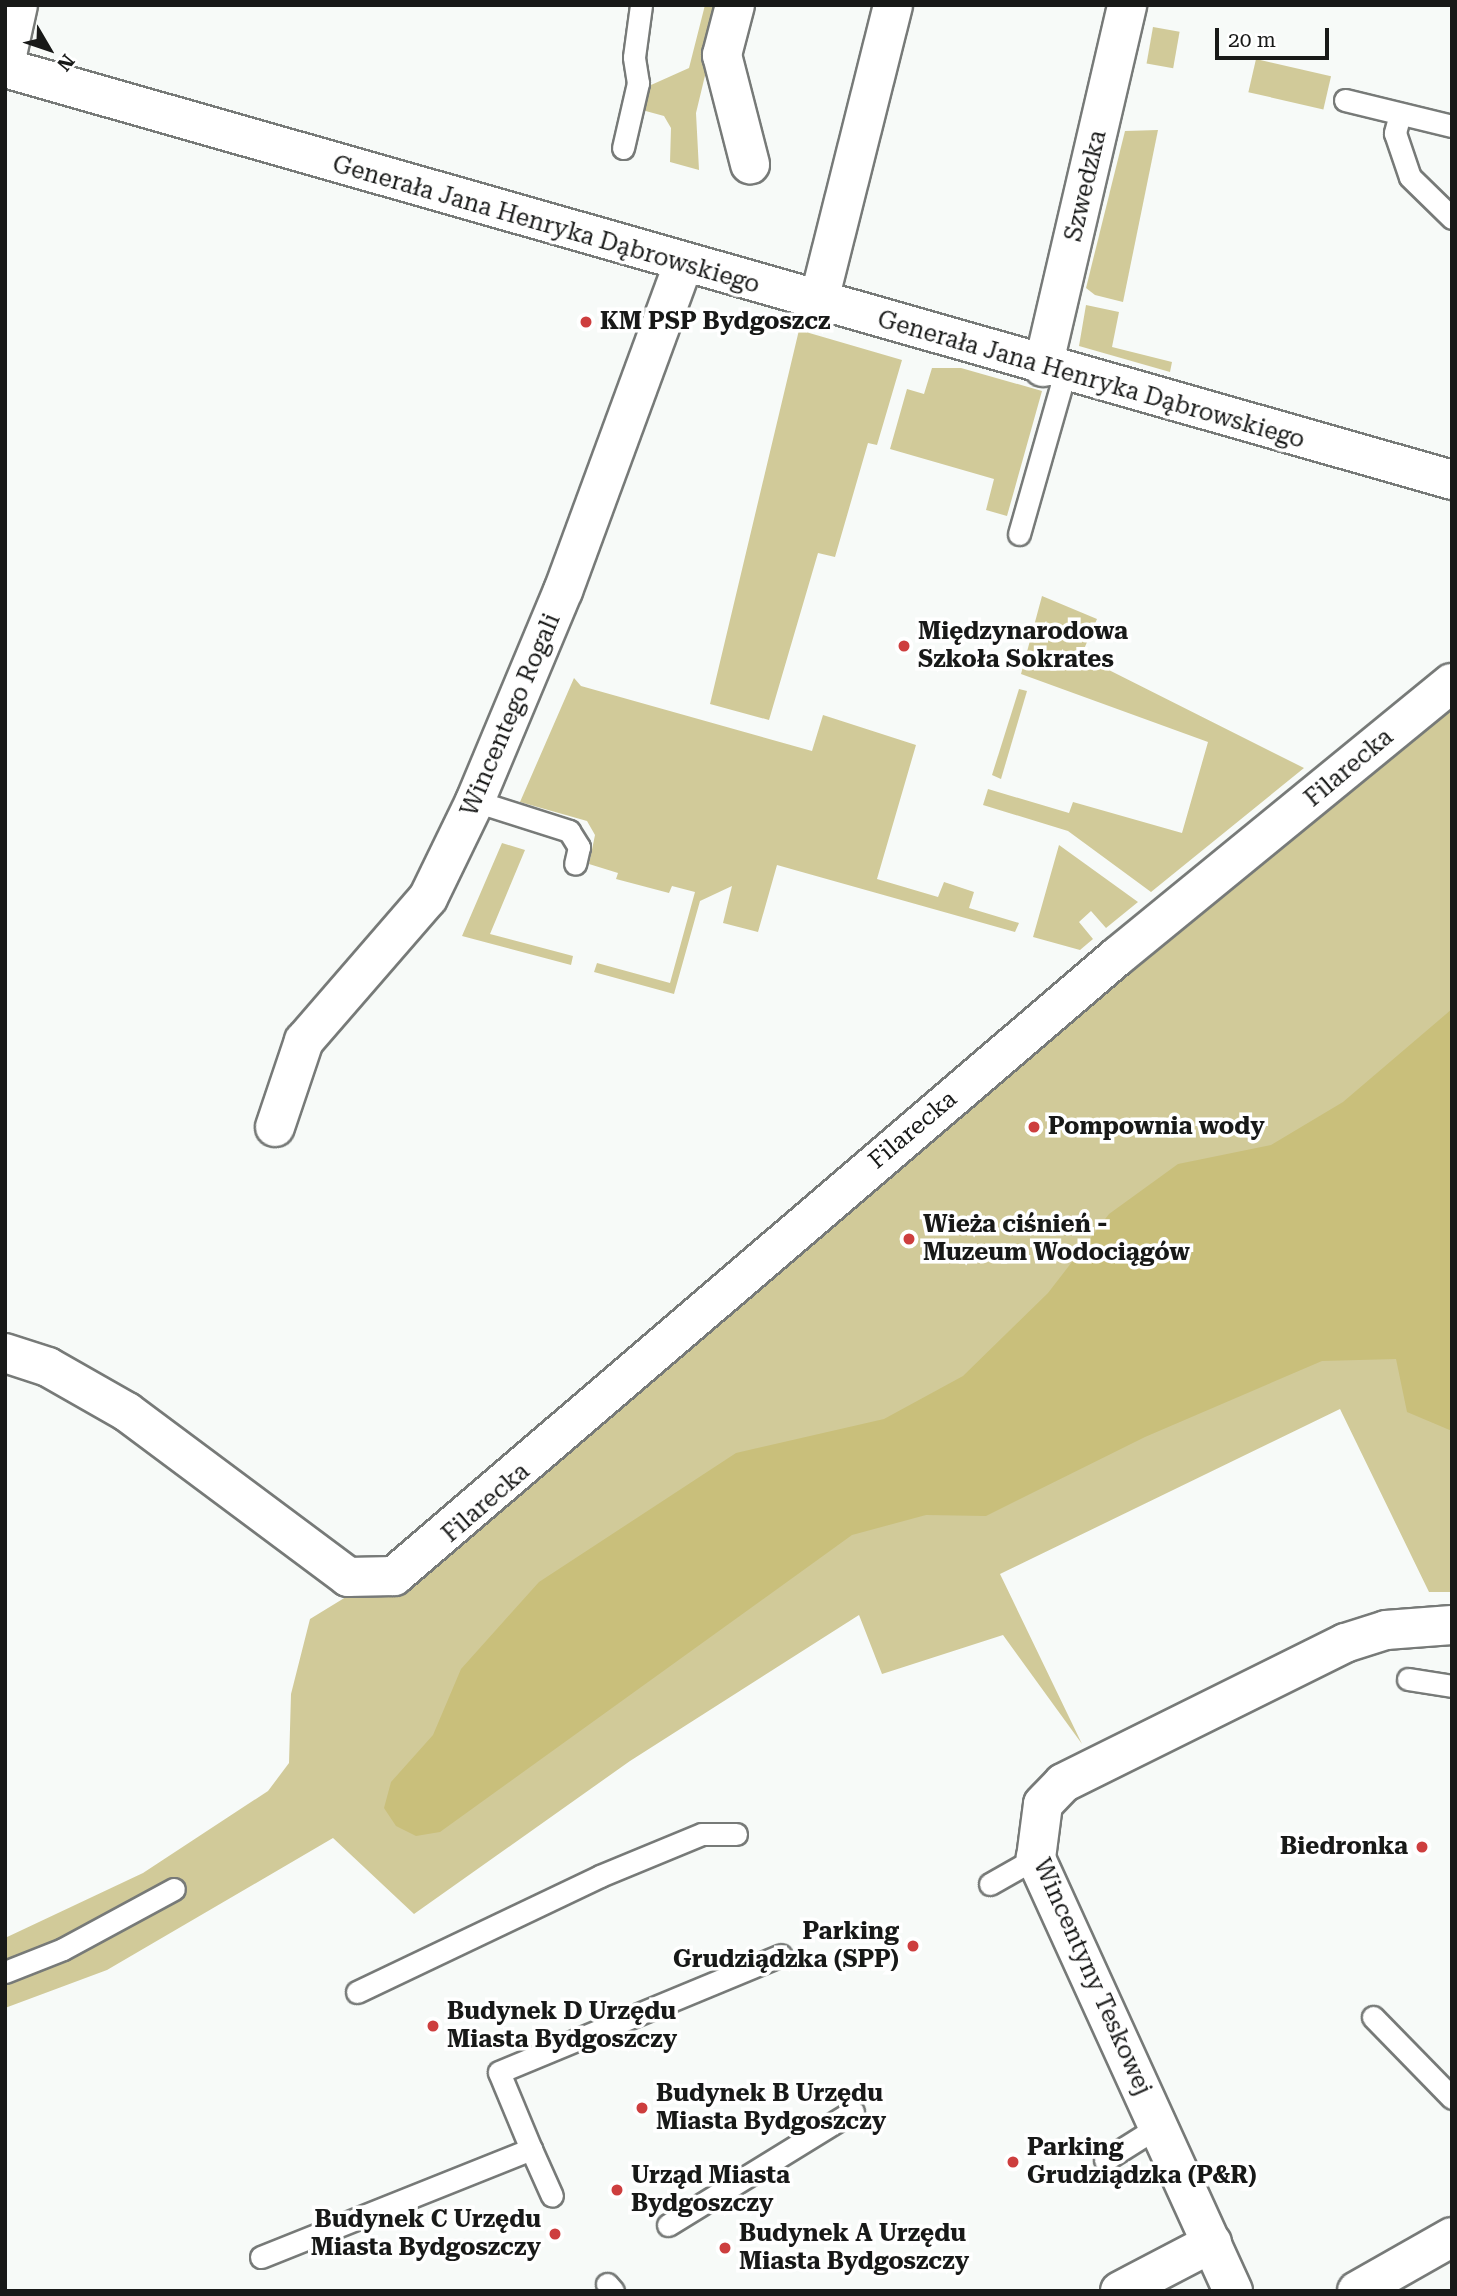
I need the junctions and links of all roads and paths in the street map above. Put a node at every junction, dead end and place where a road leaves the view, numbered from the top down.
1 (18, 5) edge
2 (641, 5) edge
3 (735, 5) edge
4 (893, 5) edge
5 (1127, 5) edge
6 (5, 66) edge
7 (1345, 100) dead end
8 (1400, 114) junction
9 (1452, 126) edge
10 (622, 148) dead end
11 (750, 164) dead end
12 (1452, 218) edge
13 (683, 265) junction
14 (818, 304) junction
15 (1054, 370) junction
16 (1452, 480) edge
17 (1020, 534) dead end
18 (1452, 683) edge
19 (475, 802) junction
20 (575, 864) dead end
21 (275, 1127) dead end
22 (5, 1353) edge
23 (1452, 1625) edge
24 (1408, 1679) dead end
25 (1452, 1686) edge
26 (736, 1834) dead end
27 (1036, 1858) junction
28 (990, 1884) dead end
29 (174, 1889) dead end
30 (781, 1955) dead end
31 (5, 1972) edge
32 (357, 1992) dead end
33 (1373, 2017) dead end
34 (1452, 2098) edge
35 (853, 2111) dead end
36 (1159, 2126) junction
37 (531, 2150) junction
38 (1105, 2160) dead end
39 (552, 2196) dead end
40 (667, 2225) dead end
41 (1452, 2237) edge
42 (1212, 2242) junction
43 (261, 2258) dead end
44 (1120, 2291) edge
45 (1233, 2291) edge
46 (1357, 2291) edge

1 - 6 street
2 - 10 lane
3 - 11 street
4 - 14 street
5 - 15 street, Szwedzka
6 - 13 street, Generała Jana Henryka Dąbrowskiego
7 - 8 lane
8 - 9 lane
8 - 12 lane
13 - 14 street, Generała Jana Henryka Dąbrowskiego
13 - 19 street, Wincentego Rogali
14 - 15 street, Generała Jana Henryka Dąbrowskiego
15 - 16 street, Generała Jana Henryka Dąbrowskiego
15 - 17 lane
18 - 22 street, Filarecka
19 - 20 lane
19 - 21 street, Wincentego Rogali
23 - 27 street, Wincentyny Teskowej
24 - 25 lane
26 - 32 lane
27 - 28 lane
27 - 36 street, Wincentyny Teskowej
29 - 31 lane
30 - 37 lane
33 - 34 lane
35 - 40 lane
36 - 38 lane
36 - 42 street, Wincentyny Teskowej
37 - 39 lane
37 - 43 lane
41 - 46 street
42 - 44 street
42 - 45 street, Wincentyny Teskowej

